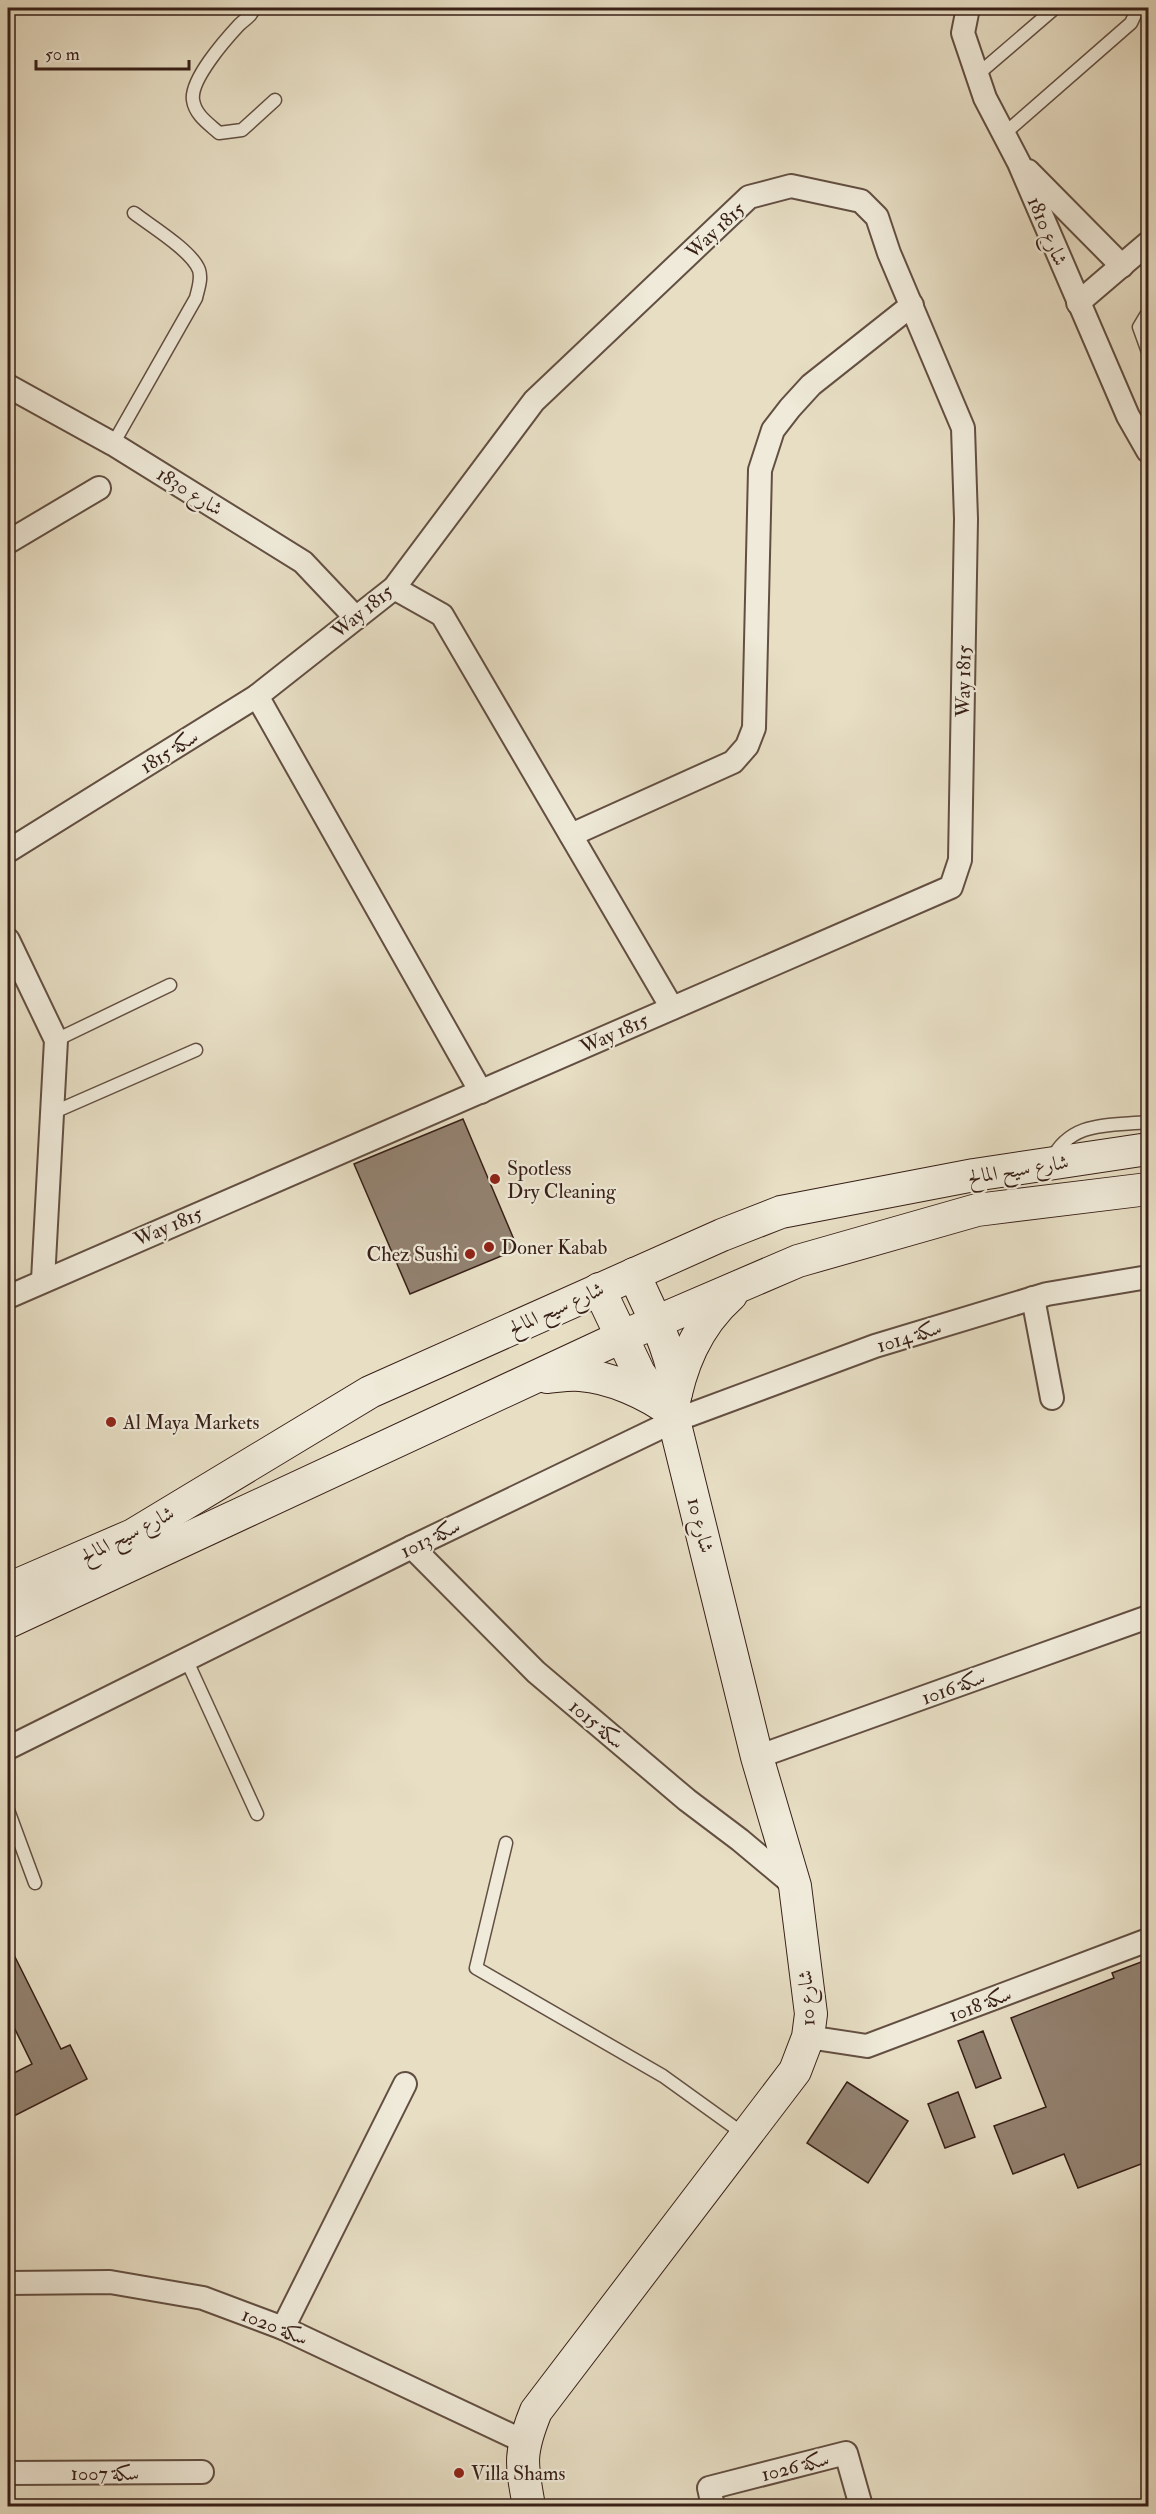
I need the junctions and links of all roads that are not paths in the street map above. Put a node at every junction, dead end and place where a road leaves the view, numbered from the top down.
1 (254, 8) edge
2 (968, 8) edge
3 (1055, 8) edge
4 (1138, 8) edge
5 (977, 75) junction
6 (275, 100) dead end
7 (1004, 134) junction
8 (1019, 163) junction
9 (134, 213) dead end
10 (1149, 243) edge
11 (1122, 266) junction
12 (1077, 303) junction
13 (912, 306) junction
14 (1149, 312) edge
15 (1149, 352) edge
16 (8, 386) edge
17 (113, 444) junction
18 (1149, 451) edge
19 (99, 488) dead end
20 (8, 542) edge
21 (394, 588) junction
22 (356, 618) junction
23 (324, 642) joint
24 (257, 696) junction
25 (571, 835) junction
26 (8, 851) edge
27 (8, 940) edge
28 (170, 985) dead end
29 (672, 1008) junction
30 (56, 1040) junction
31 (196, 1050) dead end
32 (481, 1092) junction
33 (52, 1113) junction
34 (1149, 1122) edge
35 (1149, 1149) edge
36 (1049, 1164) junction
37 (1149, 1189) edge
38 (633, 1274) junction
39 (1149, 1276) edge
40 (43, 1280) junction
41 (739, 1288) junction
42 (599, 1289) junction
43 (8, 1298) edge
44 (1033, 1298) junction
45 (654, 1322) junction
46 (621, 1337) junction
47 (531, 1379) junction
48 (1052, 1398) dead end
49 (671, 1407) junction
50 (412, 1547) junction
51 (13, 1582) edge
52 (1149, 1617) edge
53 (8, 1622) edge
54 (187, 1661) junction
55 (8, 1748) edge
56 (757, 1757) junction
57 (8, 1810) edge
58 (257, 1814) dead end
59 (506, 1843) dead end
60 (35, 1883) dead end
61 (795, 1886) junction
62 (1149, 1940) edge
63 (808, 2037) junction
64 (405, 2084) dead end
65 (746, 2136) junction
66 (8, 2283) edge
67 (283, 2328) junction
68 (524, 2442) junction
69 (202, 2472) dead end
70 (8, 2473) edge
71 (529, 2506) edge
72 (713, 2506) edge
73 (861, 2506) edge

1 - 6 lane
2 - 5 street, شارع 1810
3 - 5 lane
4 - 7 lane
5 - 7 street, شارع 1810
7 - 8 street, شارع 1810
8 - 11 street
8 - 12 street, شارع 1810
9 - 17 lane
10 - 11 street
11 - 12 street
12 - 18 street, شارع 1810
13 - 21 street, Way 1815
13 - 25 street
13 - 29 street, Way 1815
14 - 15 lane
16 - 17 street, 1830 شارع
17 - 22 street, 1830 شارع
19 - 20 street
21 - 22 street, Way 1815
21 - 25 street
22 - 23 street, Way 1815
23 - 24 street, سكة 1815
24 - 26 street, سكة 1815
24 - 32 street
25 - 29 street
27 - 30 street
28 - 30 lane
29 - 32 street, Way 1815
30 - 33 street
31 - 33 lane
32 - 40 street, Way 1815
33 - 40 street
34 - 36 lane
35 - 36 street, شارع سيح المالح
36 - 38 street, شارع سيح المالح
37 - 41 street, شارع سيح المالح
38 - 42 street, شارع سيح المالح
38 - 45 street, شارع 10
39 - 44 street, سكة 1014
40 - 43 street, Way 1815
41 - 45 street, شارع سيح المالح
41 - 49 street
42 - 46 street
42 - 51 street, شارع سيح المالح
44 - 48 street
44 - 49 street, سكة 1014
45 - 46 street, شارع سيح المالح
45 - 49 street, شارع 10
46 - 47 street, شارع سيح المالح
46 - 49 street
47 - 49 street
47 - 53 street, شارع سيح المالح
49 - 50 street, سكة 1013
49 - 56 street, شارع 10
50 - 54 street, سكة 1013
50 - 61 street, سكة 1015
52 - 56 street, سكة 1016
54 - 55 street, سكة 1013
54 - 58 lane
56 - 61 street, شارع 10
57 - 60 lane
59 - 65 lane
61 - 63 street, شارع 10
62 - 63 street, سكة 1018
63 - 65 street, شارع 10
64 - 67 street
65 - 68 street, شارع 10
66 - 67 street, سكة 1020
67 - 68 street, سكة 1020
68 - 71 street, شارع 10
69 - 70 street, سكة 1007
72 - 73 street, سكة 1026

